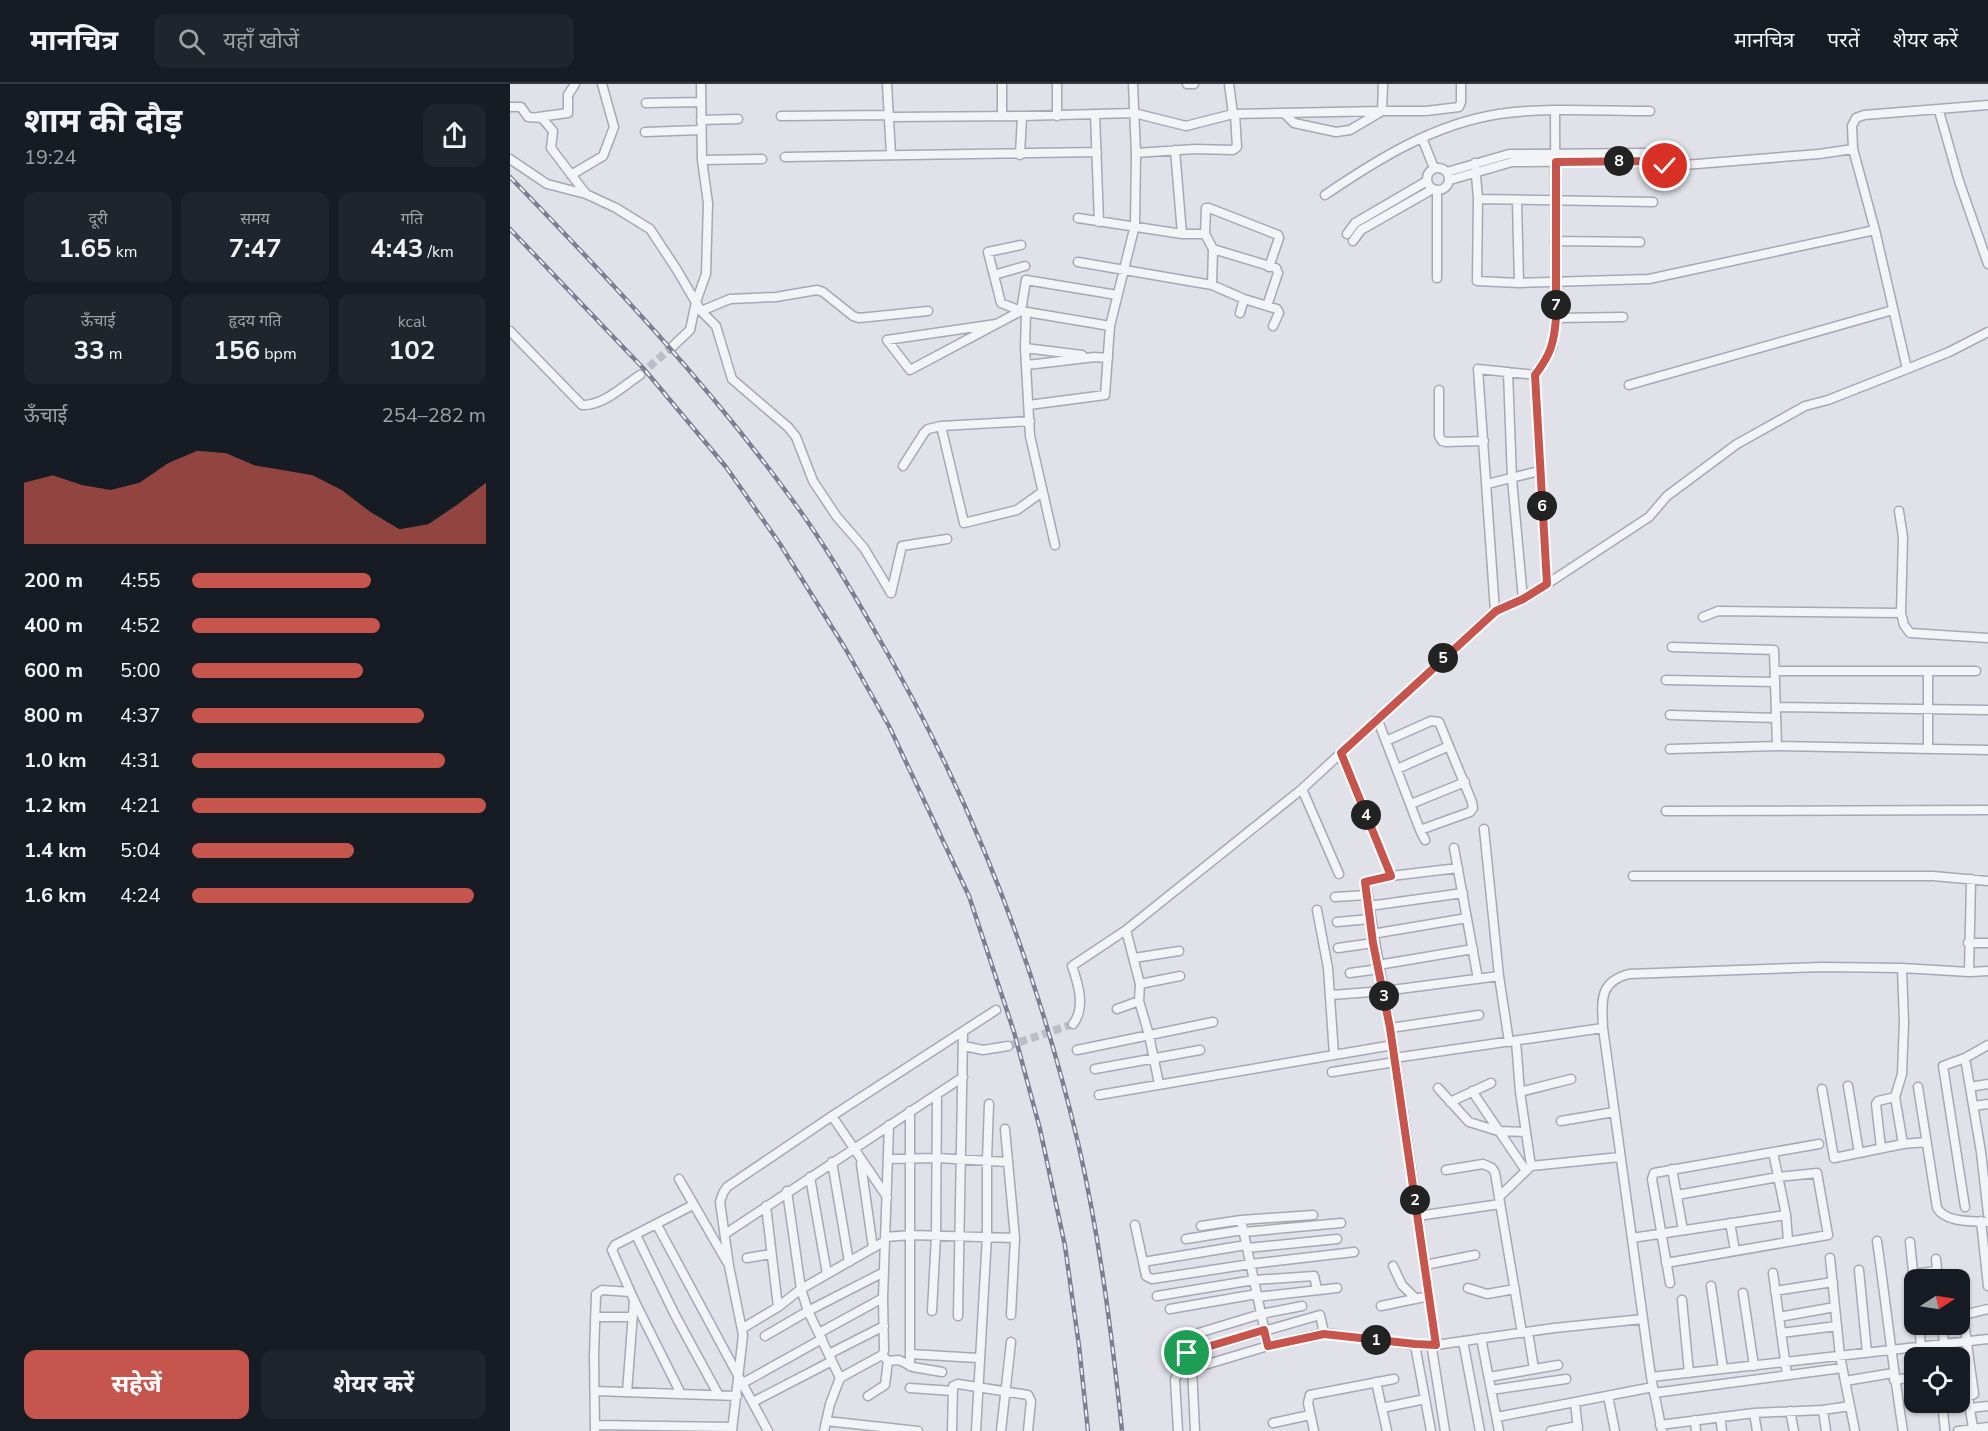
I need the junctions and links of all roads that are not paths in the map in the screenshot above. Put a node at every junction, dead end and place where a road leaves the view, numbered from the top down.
1 (575, 84) edge
2 (602, 84) edge
3 (701, 84) edge
4 (887, 84) edge
5 (1002, 84) edge
6 (1057, 84) edge
7 (1133, 84) edge
8 (1187, 84) edge
9 (1194, 84) edge
10 (1228, 84) edge
11 (1383, 84) edge
12 (1461, 84) edge
13 (700, 102) junction
14 (646, 103) dead end
15 (1988, 105) edge
16 (510, 107) edge
17 (1382, 111) junction
18 (1555, 111) junction
19 (1650, 111) dead end
20 (1939, 111) junction
21 (1134, 112) junction
22 (1284, 113) junction
23 (1095, 114) junction
24 (1234, 114) junction
25 (1002, 115) junction
26 (781, 116) dead end
27 (889, 116) junction
28 (1057, 116) junction
29 (538, 117) junction
30 (1022, 117) junction
31 (738, 119) dead end
32 (701, 120) junction
33 (700, 130) junction
34 (645, 132) dead end
35 (1422, 138) junction
36 (1853, 149) junction
37 (1175, 150) junction
38 (1097, 153) junction
39 (1136, 153) junction
40 (891, 155) junction
41 (1020, 155) junction
42 (785, 157) dead end
43 (1556, 158) junction
44 (510, 159) edge
45 (762, 159) dead end
46 (702, 160) junction
47 (1434, 168) junction
48 (1475, 168) junction
49 (571, 175) junction
50 (1449, 176) junction
51 (1427, 181) junction
52 (1435, 190) junction
53 (586, 194) junction
54 (1325, 195) dead end
55 (1478, 199) junction
56 (1517, 201) junction
57 (1556, 201) junction
58 (1653, 202) dead end
59 (1078, 218) dead end
60 (1099, 222) junction
61 (1135, 225) junction
62 (1875, 230) junction
63 (1182, 234) junction
64 (1205, 234) junction
65 (1555, 241) junction
66 (1640, 242) dead end
67 (1021, 244) dead end
68 (1213, 249) junction
69 (1078, 262) dead end
70 (1988, 264) edge
71 (1025, 266) dead end
72 (1269, 267) junction
73 (1125, 271) junction
74 (994, 274) junction
75 (1437, 278) dead end
76 (1556, 282) junction
77 (1519, 283) junction
78 (1212, 285) junction
79 (1117, 295) junction
80 (1244, 299) junction
81 (696, 302) junction
82 (1267, 306) junction
83 (1893, 310) junction
84 (701, 311) junction
85 (928, 311) dead end
86 (1024, 312) junction
87 (1240, 313) dead end
88 (1623, 317) dead end
89 (1556, 318) junction
90 (996, 324) junction
91 (1110, 326) junction
92 (1274, 326) dead end
93 (510, 331) edge
94 (1988, 332) edge
95 (673, 345) tunnel mouth
96 (1025, 348) junction
97 (1095, 357) junction
98 (1108, 358) junction
99 (1027, 365) junction
100 (1907, 369) junction
101 (1508, 372) junction
102 (640, 375) tunnel mouth
103 (1535, 375) junction
104 (1629, 385) dead end
105 (1439, 390) dead end
106 (1029, 405) junction
107 (1030, 420) junction
108 (941, 426) junction
109 (1484, 441) junction
110 (903, 466) dead end
111 (1539, 471) junction
112 (1512, 479) junction
113 (1487, 484) junction
114 (1042, 492) junction
115 (1899, 511) dead end
116 (947, 540) dead end
117 (1055, 545) dead end
118 (1547, 584) junction
119 (1523, 599) junction
120 (1496, 611) junction
121 (1901, 613) junction
122 (1703, 617) dead end
123 (1988, 638) edge
124 (1672, 646) dead end
125 (1775, 670) junction
126 (1928, 671) junction
127 (1976, 671) dead end
128 (1666, 680) dead end
129 (1775, 682) junction
130 (1776, 707) junction
131 (1927, 709) junction
132 (1988, 710) edge
133 (1670, 715) dead end
134 (1377, 718) junction
135 (1776, 718) junction
136 (1386, 741) junction
137 (1449, 746) junction
138 (1777, 746) junction
139 (1670, 749) dead end
140 (1928, 749) junction
141 (1988, 750) edge
142 (1341, 753) junction
143 (1397, 769) junction
144 (1464, 782) junction
145 (1302, 789) junction
146 (1411, 804) junction
147 (1988, 810) edge
148 (1666, 811) dead end
149 (1484, 829) dead end
150 (1420, 830) junction
151 (1425, 840) dead end
152 (1454, 848) dead end
153 (1458, 868) junction
154 (1339, 874) dead end
155 (1391, 876) junction
156 (1633, 876) dead end
157 (1971, 879) junction
158 (1988, 881) edge
159 (1463, 893) junction
160 (1367, 895) junction
161 (1335, 897) dead end
162 (1369, 906) junction
163 (1317, 910) dead end
164 (1467, 918) junction
165 (1370, 919) junction
166 (1337, 922) dead end
167 (1126, 930) junction
168 (1373, 939) junction
169 (1968, 943) junction
170 (1988, 943) edge
171 (1338, 948) dead end
172 (1473, 949) junction
173 (1179, 951) dead end
174 (1134, 958) junction
175 (1379, 967) junction
176 (1902, 968) junction
177 (1988, 971) edge
178 (1969, 972) junction
179 (1350, 973) dead end
180 (1180, 976) dead end
181 (1499, 976) junction
182 (1478, 979) junction
183 (1140, 984) junction
184 (1384, 991) junction
185 (1331, 995) junction
186 (1139, 1001) junction
187 (1118, 1009) dead end
188 (996, 1010) dead end
189 (1479, 1015) dead end
190 (1213, 1022) dead end
191 (1073, 1024) dead end
192 (1390, 1028) junction
193 (1604, 1028) junction
194 (963, 1034) junction
195 (1149, 1035) junction
196 (1512, 1041) junction
197 (1393, 1045) junction
198 (1988, 1045) edge
199 (964, 1046) junction
200 (1008, 1046) tunnel mouth
201 (1077, 1050) dead end
202 (1200, 1050) dead end
203 (1334, 1055) junction
204 (1965, 1058) junction
205 (1154, 1059) junction
206 (1395, 1060) junction
207 (1095, 1069) dead end
208 (1332, 1072) dead end
209 (963, 1077) junction
210 (1571, 1079) dead end
211 (1491, 1083) dead end
212 (1159, 1084) junction
213 (1988, 1084) edge
214 (1848, 1086) dead end
215 (1918, 1087) dead end
216 (1970, 1087) junction
217 (1438, 1088) dead end
218 (1822, 1089) dead end
219 (1472, 1091) junction
220 (1520, 1092) junction
221 (937, 1094) junction
222 (1099, 1095) dead end
223 (1895, 1097) junction
224 (1450, 1102) junction
225 (989, 1104) dead end
226 (1988, 1104) edge
227 (1974, 1106) junction
228 (910, 1111) junction
229 (1614, 1112) junction
230 (832, 1116) junction
231 (1562, 1121) dead end
232 (889, 1125) junction
233 (1005, 1129) dead end
234 (1498, 1131) junction
235 (1526, 1132) junction
236 (1926, 1142) junction
237 (1819, 1144) dead end
238 (1903, 1144) junction
239 (1881, 1148) junction
240 (853, 1149) junction
241 (1773, 1152) junction
242 (1985, 1152) edge
243 (1859, 1153) junction
244 (1620, 1157) junction
245 (937, 1158) junction
246 (888, 1159) junction
247 (910, 1159) junction
248 (960, 1159) junction
249 (860, 1160) junction
250 (987, 1160) junction
251 (832, 1162) junction
252 (1008, 1162) junction
253 (1529, 1168) junction
254 (1672, 1169) junction
255 (1446, 1170) dead end
256 (810, 1177) junction
257 (1778, 1177) junction
258 (679, 1179) dead end
259 (787, 1191) junction
260 (1677, 1195) junction
261 (887, 1197) junction
262 (1500, 1201) junction
263 (693, 1205) junction
264 (766, 1206) junction
265 (1965, 1207) dead end
266 (1988, 1214) edge
267 (1313, 1215) dead end
268 (1786, 1215) junction
269 (1418, 1216) junction
270 (1984, 1221) edge
271 (1341, 1223) dead end
272 (1730, 1223) junction
273 (657, 1225) junction
274 (1136, 1225) dead end
275 (1201, 1226) dead end
276 (1243, 1227) junction
277 (1683, 1230) junction
278 (1661, 1233) junction
279 (725, 1234) junction
280 (636, 1235) junction
281 (911, 1235) junction
282 (936, 1236) junction
283 (959, 1236) junction
284 (987, 1236) junction
285 (1015, 1238) junction
286 (1632, 1238) junction
287 (885, 1239) junction
288 (1186, 1239) dead end
289 (1337, 1239) dead end
290 (1788, 1240) junction
291 (1877, 1241) dead end
292 (1910, 1242) dead end
293 (1247, 1246) junction
294 (873, 1248) junction
295 (1735, 1250) junction
296 (1354, 1252) dead end
297 (771, 1254) junction
298 (1475, 1255) dead end
299 (747, 1258) dead end
300 (1830, 1258) dead end
301 (1936, 1259) dead end
302 (849, 1262) junction
303 (1143, 1262) junction
304 (1666, 1263) junction
305 (1251, 1264) junction
306 (1425, 1264) junction
307 (729, 1266) junction
308 (1393, 1266) dead end
309 (1913, 1269) edge
310 (1937, 1269) edge
311 (1859, 1270) dead end
312 (884, 1272) junction
313 (1773, 1273) dead end
314 (827, 1274) junction
315 (1254, 1281) junction
316 (1833, 1282) junction
317 (1670, 1283) dead end
318 (1711, 1286) dead end
319 (1988, 1286) edge
320 (1337, 1288) dead end
321 (1468, 1288) dead end
322 (801, 1289) junction
323 (1317, 1289) junction
324 (1515, 1289) junction
325 (1775, 1291) junction
326 (1743, 1293) dead end
327 (1257, 1295) junction
328 (632, 1296) junction
329 (1157, 1296) dead end
330 (1429, 1296) junction
331 (884, 1298) junction
332 (1416, 1299) junction
333 (1682, 1300) dead end
334 (1302, 1306) dead end
335 (1381, 1306) dead end
336 (778, 1307) junction
337 (1835, 1307) junction
338 (1170, 1309) dead end
339 (1988, 1309) edge
340 (808, 1311) junction
341 (932, 1311) dead end
342 (1261, 1314) junction
343 (1011, 1315) dead end
344 (958, 1316) dead end
345 (596, 1317) junction
346 (632, 1317) junction
347 (1779, 1317) junction
348 (1643, 1318) junction
349 (884, 1326) junction
350 (1837, 1326) junction
351 (743, 1328) junction
352 (1264, 1330) junction
353 (1525, 1332) junction
354 (1781, 1333) junction
355 (1324, 1334) junction
356 (1919, 1335) edge
357 (1943, 1335) edge
358 (765, 1336) dead end
359 (820, 1336) junction
360 (1481, 1338) junction
361 (1988, 1339) edge
362 (1172, 1341) dead end
363 (1463, 1341) junction
364 (1967, 1341) junction
365 (1011, 1342) dead end
366 (1415, 1344) junction
367 (1944, 1344) junction
368 (1436, 1345) junction
369 (1268, 1346) junction
370 (1921, 1347) joint
371 (1968, 1347) edge
372 (1904, 1349) edge
373 (1892, 1350) junction
374 (910, 1353) junction
375 (1187, 1353) dead end
376 (1868, 1353) junction
377 (1840, 1356) junction
378 (831, 1357) junction
379 (885, 1358) junction
380 (978, 1358) junction
381 (1785, 1363) junction
382 (1970, 1364) edge
383 (1558, 1365) dead end
384 (910, 1366) junction
385 (1754, 1366) junction
386 (1192, 1367) junction
387 (1842, 1368) junction
388 (1534, 1369) junction
389 (1723, 1370) junction
390 (942, 1372) dead end
391 (1689, 1373) junction
392 (1787, 1375) junction
393 (1894, 1376) junction
394 (1904, 1376) edge
395 (1489, 1377) junction
396 (1651, 1377) junction
397 (840, 1378) junction
398 (1394, 1379) dead end
399 (1566, 1379) dead end
400 (741, 1380) junction
401 (1845, 1381) junction
402 (1376, 1382) junction
403 (910, 1388) dead end
404 (979, 1388) junction
405 (1491, 1390) junction
406 (1653, 1390) junction
407 (595, 1391) junction
408 (953, 1391) junction
409 (627, 1392) junction
410 (1006, 1392) junction
411 (681, 1394) junction
412 (718, 1394) junction
413 (737, 1396) junction
414 (868, 1396) dead end
415 (1608, 1396) junction
416 (1970, 1396) edge
417 (1425, 1399) junction
418 (753, 1402) junction
419 (1575, 1402) junction
420 (1850, 1406) junction
421 (1988, 1406) edge
422 (1382, 1408) junction
423 (1970, 1408) joint
424 (1823, 1410) junction
425 (1790, 1411) junction
426 (1754, 1413) junction
427 (1943, 1413) edge
428 (1310, 1415) junction
429 (1720, 1416) junction
430 (1497, 1417) junction
431 (1695, 1420) junction
432 (826, 1421) junction
433 (1274, 1423) dead end
434 (1988, 1427) edge
435 (595, 1428) edge
436 (1578, 1428) edge
437 (1661, 1428) edge
438 (1972, 1428) junction
439 (732, 1429) edge
440 (768, 1431) edge
441 (824, 1431) edge
442 (918, 1431) edge
443 (952, 1431) edge
444 (976, 1431) edge
445 (1001, 1431) edge
446 (1028, 1431) edge
447 (1179, 1431) edge
448 (1195, 1431) edge
449 (1314, 1431) edge
450 (1387, 1431) edge
451 (1431, 1431) edge
452 (1445, 1431) edge
453 (1480, 1431) edge
454 (1499, 1431) edge
455 (1551, 1431) edge
456 (1615, 1431) edge
457 (1696, 1431) edge
458 (1722, 1431) edge
459 (1757, 1431) edge
460 (1794, 1431) edge
461 (1826, 1431) edge
462 (1855, 1431) edge
463 (1903, 1431) edge
464 (1945, 1431) edge
465 (1958, 1431) edge

1 - 29 street
2 - 49 street
3 - 13 street
4 - 27 street
5 - 25 street
6 - 28 street
7 - 21 street
8 - 9 street
10 - 24 street
11 - 17 street
12 - 17 street
13 - 14 street
13 - 32 street
15 - 20 street
16 - 29 street
17 - 22 street
17 - 22 street
18 - 19 street
18 - 35 street
18 - 43 street
20 - 36 street
20 - 70 street
21 - 23 street
21 - 24 street
21 - 39 street
22 - 24 street
23 - 28 street
23 - 38 street
24 - 37 street
25 - 27 street
25 - 30 street
26 - 27 street
27 - 40 street
28 - 30 street
29 - 49 street
30 - 41 street
31 - 32 street
32 - 33 street
33 - 34 street
33 - 46 street
35 - 47 street
35 - 54 street
36 - 43 street
36 - 62 street
37 - 39 street
37 - 63 street
38 - 41 street
38 - 60 street
39 - 61 street
40 - 41 street
40 - 42 street
43 - 48 street
43 - 57 street
44 - 53 street
45 - 46 street
46 - 81 street
47 - 50 street
47 - 51 street
48 - 50 street
48 - 55 street
49 - 53 street
50 - 52 street
51 - 52 street
51 - 52 street
52 - 75 street
53 - 81 street
55 - 56 street
55 - 77 street
56 - 57 street
56 - 77 street
57 - 58 street
57 - 65 street
59 - 60 street
60 - 61 street
61 - 63 street
61 - 73 street
62 - 76 street
62 - 83 street
63 - 64 street
64 - 68 street
64 - 72 street
65 - 66 street
65 - 76 street
67 - 74 street
68 - 72 street
68 - 78 street
69 - 73 street
71 - 74 street
72 - 82 street
73 - 78 street
73 - 79 street
74 - 86 street
76 - 77 street
76 - 89 street
78 - 80 street
79 - 86 street
79 - 91 street
80 - 82 street
80 - 87 street
81 - 84 street
81 - 95 street
82 - 92 street
83 - 100 street
83 - 104 street
84 - 85 street
84 - 116 street
86 - 90 street
86 - 91 street
86 - 96 street
88 - 89 street
89 - 103 street
90 - 90 street
91 - 98 street
93 - 102 street
94 - 100 street
96 - 97 street
96 - 99 street
97 - 98 street
97 - 99 street
98 - 106 street
99 - 106 street
100 - 118 street
101 - 103 street
101 - 109 street
101 - 112 street
103 - 111 street
105 - 109 street
106 - 107 street
107 - 108 street
107 - 114 street
108 - 110 street
108 - 114 street
109 - 113 street
111 - 112 street
111 - 118 street
112 - 113 street
112 - 119 street
113 - 120 street
114 - 117 street
115 - 121 street
118 - 119 street
119 - 120 street
120 - 134 street
121 - 122 street
121 - 123 street
124 - 125 street
125 - 126 street
125 - 129 street
126 - 127 street
126 - 131 street
128 - 129 street
129 - 130 street
130 - 131 street
130 - 135 street
131 - 132 street
131 - 140 street
133 - 135 street
134 - 136 street
134 - 142 street
135 - 138 street
136 - 137 street
136 - 143 street
137 - 143 street
137 - 144 street
138 - 139 street
138 - 140 street
140 - 141 street
142 - 145 street
142 - 155 street
143 - 146 street
144 - 146 street
144 - 150 street
145 - 154 street
145 - 167 street
146 - 150 street
147 - 148 street
149 - 181 street
150 - 151 street
152 - 153 street
153 - 155 street
153 - 159 street
155 - 160 street
156 - 157 street
157 - 158 street
157 - 169 street
159 - 162 street
159 - 164 street
160 - 161 street
160 - 162 street
162 - 165 street
163 - 185 street
164 - 168 street
164 - 172 street
165 - 166 street
165 - 168 street
167 - 174 street
167 - 191 street
168 - 171 street
168 - 175 street
169 - 170 street
169 - 178 street
172 - 175 street
172 - 182 street
173 - 174 street
174 - 183 street
175 - 179 street
175 - 184 street
176 - 178 street
176 - 193 street
176 - 223 street
177 - 178 street
180 - 183 street
181 - 182 street
181 - 196 street
182 - 184 street
183 - 186 street
184 - 185 street
184 - 192 street
185 - 203 street
186 - 187 street
186 - 195 street
188 - 194 street
189 - 192 street
190 - 195 street
192 - 197 street
193 - 196 street
193 - 229 street
194 - 199 street
194 - 230 street
195 - 201 street
195 - 205 street
196 - 206 street
196 - 220 street
197 - 203 street
197 - 206 street
198 - 204 street
199 - 200 street
199 - 209 street
202 - 205 street
203 - 212 street
204 - 216 street
204 - 265 street
205 - 207 street
205 - 212 street
206 - 208 street
206 - 269 street
209 - 221 street
209 - 248 street
210 - 220 street
211 - 219 street
212 - 222 street
213 - 216 street
214 - 243 street
215 - 236 street
216 - 227 street
217 - 224 street
218 - 243 street
219 - 224 street
219 - 234 street
220 - 235 street
221 - 228 street
221 - 245 street
223 - 238 street
223 - 239 street
224 - 234 street
225 - 250 street
226 - 227 street
227 - 242 street
228 - 232 street
228 - 247 street
229 - 231 street
229 - 244 street
230 - 240 street
230 - 279 street
232 - 240 street
232 - 246 street
233 - 252 street
234 - 235 street
234 - 253 street
235 - 253 street
236 - 238 street
236 - 270 street
237 - 241 street
238 - 239 street
239 - 243 street
240 - 249 street
240 - 251 street
241 - 254 street
241 - 257 street
242 - 266 street
244 - 253 street
244 - 286 street
245 - 247 street
245 - 248 street
245 - 282 street
246 - 247 street
246 - 261 street
247 - 281 street
248 - 250 street
248 - 283 street
249 - 261 street
249 - 294 street
250 - 252 street
250 - 284 street
251 - 256 street
251 - 302 street
252 - 285 street
253 - 262 street
254 - 260 street
254 - 278 street
255 - 262 street
256 - 259 street
256 - 314 street
257 - 260 street
257 - 268 street
257 - 290 street
258 - 263 street
259 - 264 street
259 - 322 street
260 - 277 street
261 - 287 street
262 - 269 street
262 - 324 street
263 - 273 street
263 - 307 street
264 - 279 street
264 - 297 street
267 - 276 street
268 - 272 street
268 - 290 street
269 - 306 street
270 - 319 street
271 - 276 street
272 - 277 street
272 - 295 street
273 - 280 street
273 - 400 street
274 - 303 street
275 - 276 street
276 - 288 street
276 - 293 street
277 - 278 street
278 - 286 street
278 - 304 street
279 - 307 street
280 - 328 street
280 - 412 street
281 - 282 street
281 - 287 street
281 - 374 street
282 - 283 street
282 - 341 street
283 - 284 street
283 - 344 street
284 - 285 street
284 - 380 street
285 - 343 street
286 - 348 street
287 - 294 street
287 - 312 street
289 - 293 street
290 - 295 street
291 - 373 street
292 - 309 street
293 - 303 street
293 - 305 street
294 - 302 street
295 - 304 street
296 - 305 street
297 - 299 street
297 - 336 street
298 - 306 street
300 - 316 street
301 - 310 street
302 - 314 street
303 - 305 street
304 - 317 street
305 - 315 street
306 - 330 street
307 - 351 street
308 - 332 street
311 - 376 street
312 - 331 street
312 - 340 street
313 - 325 street
314 - 322 street
315 - 323 street
315 - 327 street
315 - 329 street
316 - 325 street
316 - 337 street
318 - 389 street
320 - 323 street
321 - 324 street
322 - 336 street
322 - 340 street
323 - 327 street
324 - 353 street
325 - 347 street
326 - 385 street
327 - 338 street
327 - 342 street
328 - 345 street
328 - 346 street
328 - 411 street
330 - 332 street
330 - 368 street
331 - 349 street
331 - 359 street
332 - 335 street
333 - 391 street
334 - 342 street
336 - 351 street
337 - 347 street
337 - 350 street
339 - 364 street
340 - 358 street
340 - 359 street
342 - 352 street
342 - 362 street
345 - 346 street
345 - 407 street
346 - 409 street
347 - 354 street
348 - 353 street
348 - 396 street
349 - 378 street
349 - 379 street
350 - 354 street
350 - 377 street
351 - 400 street
352 - 355 street
352 - 369 street
352 - 375 street
353 - 360 street
353 - 388 street
354 - 381 street
355 - 366 street
355 - 369 street
356 - 370 street
357 - 367 street
359 - 378 street
359 - 400 street
360 - 363 street
360 - 395 street
361 - 364 street
363 - 368 street
363 - 453 street
364 - 367 street
364 - 371 street
365 - 410 street
366 - 368 street
366 - 417 street
367 - 370 street
368 - 452 street
369 - 386 street
372 - 373 street
373 - 376 street
373 - 393 street
374 - 380 street
374 - 384 street
376 - 377 street
377 - 381 street
377 - 387 street
378 - 397 street
378 - 418 street
379 - 384 street
379 - 397 street
379 - 414 street
380 - 404 street
381 - 385 street
381 - 392 street
382 - 416 street
383 - 388 street
384 - 390 street
385 - 389 street
386 - 447 street
386 - 448 street
387 - 392 street
387 - 401 street
388 - 395 street
389 - 391 street
391 - 396 street
392 - 406 street
393 - 394 street
393 - 401 street
393 - 463 street
395 - 405 street
396 - 406 street
397 - 432 street
398 - 402 street
399 - 405 street
400 - 413 street
400 - 418 street
401 - 420 street
402 - 422 street
402 - 428 street
403 - 408 street
404 - 408 street
404 - 410 street
404 - 444 street
405 - 430 street
406 - 415 street
406 - 437 street
407 - 409 street
407 - 435 street
408 - 443 street
409 - 411 street
410 - 445 street
410 - 446 street
411 - 412 street
412 - 413 street
413 - 439 street
415 - 419 street
415 - 456 street
417 - 422 street
417 - 451 street
418 - 440 street
419 - 430 street
419 - 436 street
420 - 424 street
420 - 462 street
421 - 423 street
422 - 450 street
423 - 438 street
424 - 425 street
424 - 461 street
425 - 426 street
425 - 460 street
426 - 429 street
426 - 459 street
427 - 464 street
428 - 433 street
428 - 449 street
429 - 431 street
429 - 458 street
430 - 454 street
431 - 437 street
431 - 457 street
432 - 441 street
432 - 442 street
434 - 438 street
435 - 439 street
436 - 455 street
438 - 465 street

